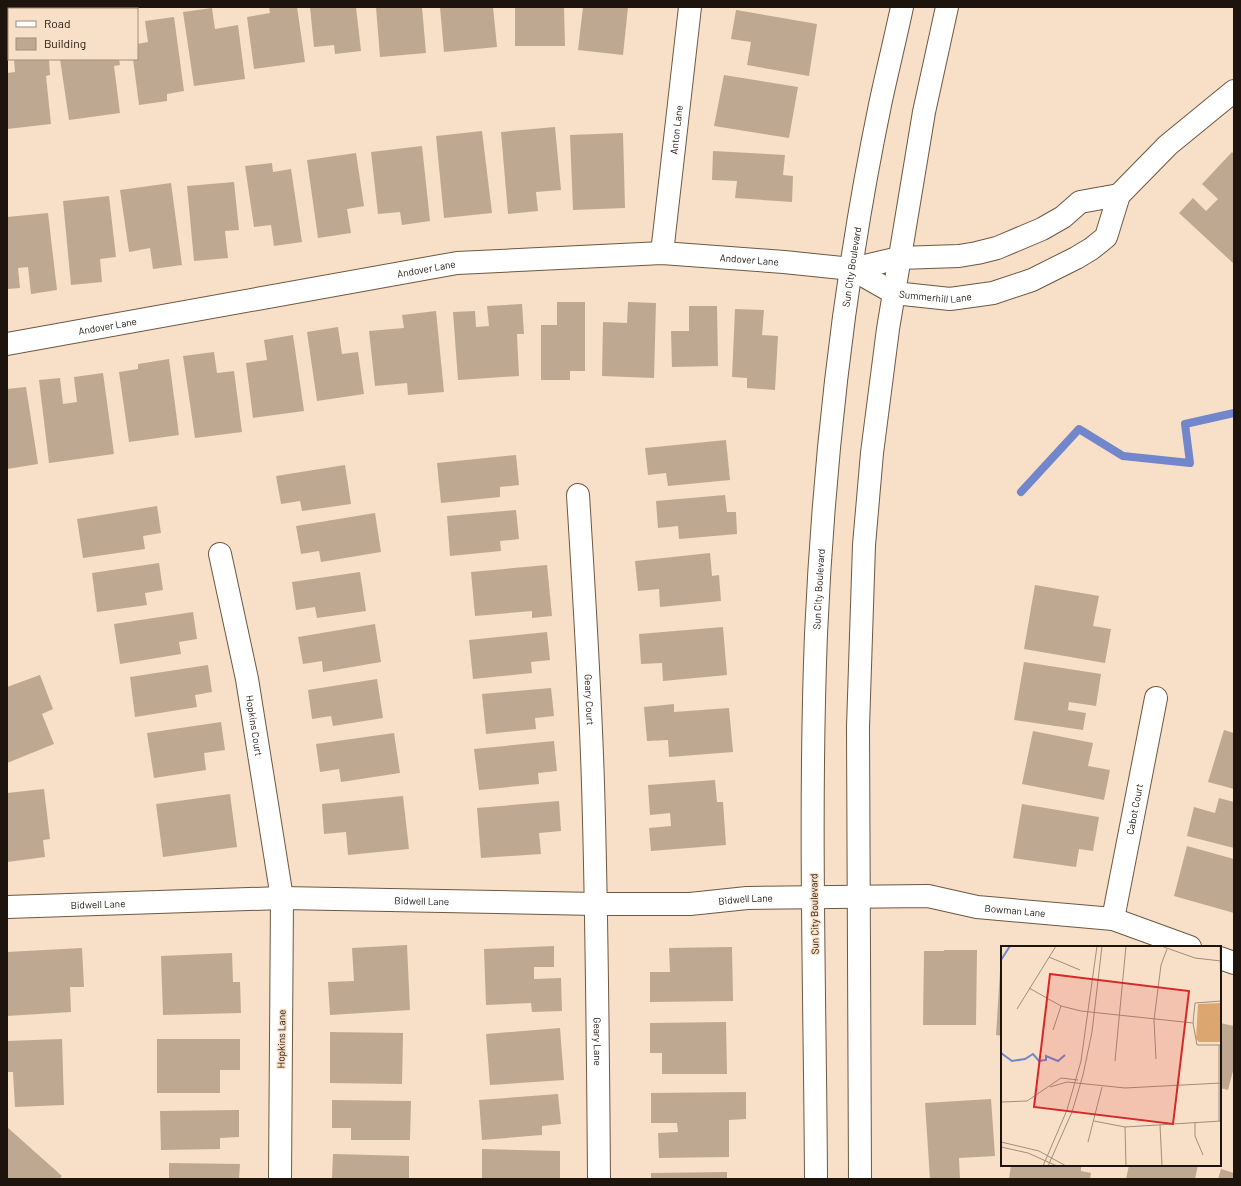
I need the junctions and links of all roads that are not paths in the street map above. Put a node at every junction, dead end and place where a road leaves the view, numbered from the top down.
1 (690, 7) edge
2 (902, 7) edge
3 (947, 7) edge
4 (1234, 91) edge
5 (1120, 195) junction
6 (662, 253) junction
7 (899, 258) junction
8 (852, 269) junction
9 (894, 293) junction
10 (7, 344) edge
11 (578, 495) dead end
12 (220, 554) dead end
13 (1156, 698) dead end
14 (814, 897) junction
15 (836, 897) joint
16 (858, 897) junction
17 (282, 898) junction
18 (596, 904) junction
19 (7, 907) edge
20 (1113, 919) junction
21 (1187, 946) edge
22 (1221, 958) edge
23 (1234, 963) edge
24 (280, 1179) edge
25 (599, 1179) edge
26 (816, 1179) edge
27 (860, 1179) edge

1 - 6 street, Anton Lane
2 - 8 street, Sun City Boulevard
3 - 7 street
4 - 5 street, Summerhill Lane
5 - 7 street
5 - 9 street, Summerhill Lane
6 - 8 street, Andover Lane
6 - 10 street, Andover Lane
7 - 8 street
7 - 9 street
8 - 9 street, Summerhill Lane
8 - 14 street, Sun City Boulevard
9 - 16 street
11 - 18 street, Geary Court
12 - 17 street, Hopkins Court
13 - 20 street, Cabot Court
14 - 15 street, Bidwell Lane
14 - 18 street, Bidwell Lane
14 - 26 street, Sun City Boulevard
15 - 16 street, Bowman Lane
16 - 20 street, Bowman Lane
16 - 27 street
17 - 18 street, Bidwell Lane
17 - 19 street, Bidwell Lane
17 - 24 street, Hopkins Lane
18 - 25 street, Geary Lane
20 - 21 street, Bowman Lane
22 - 23 street

